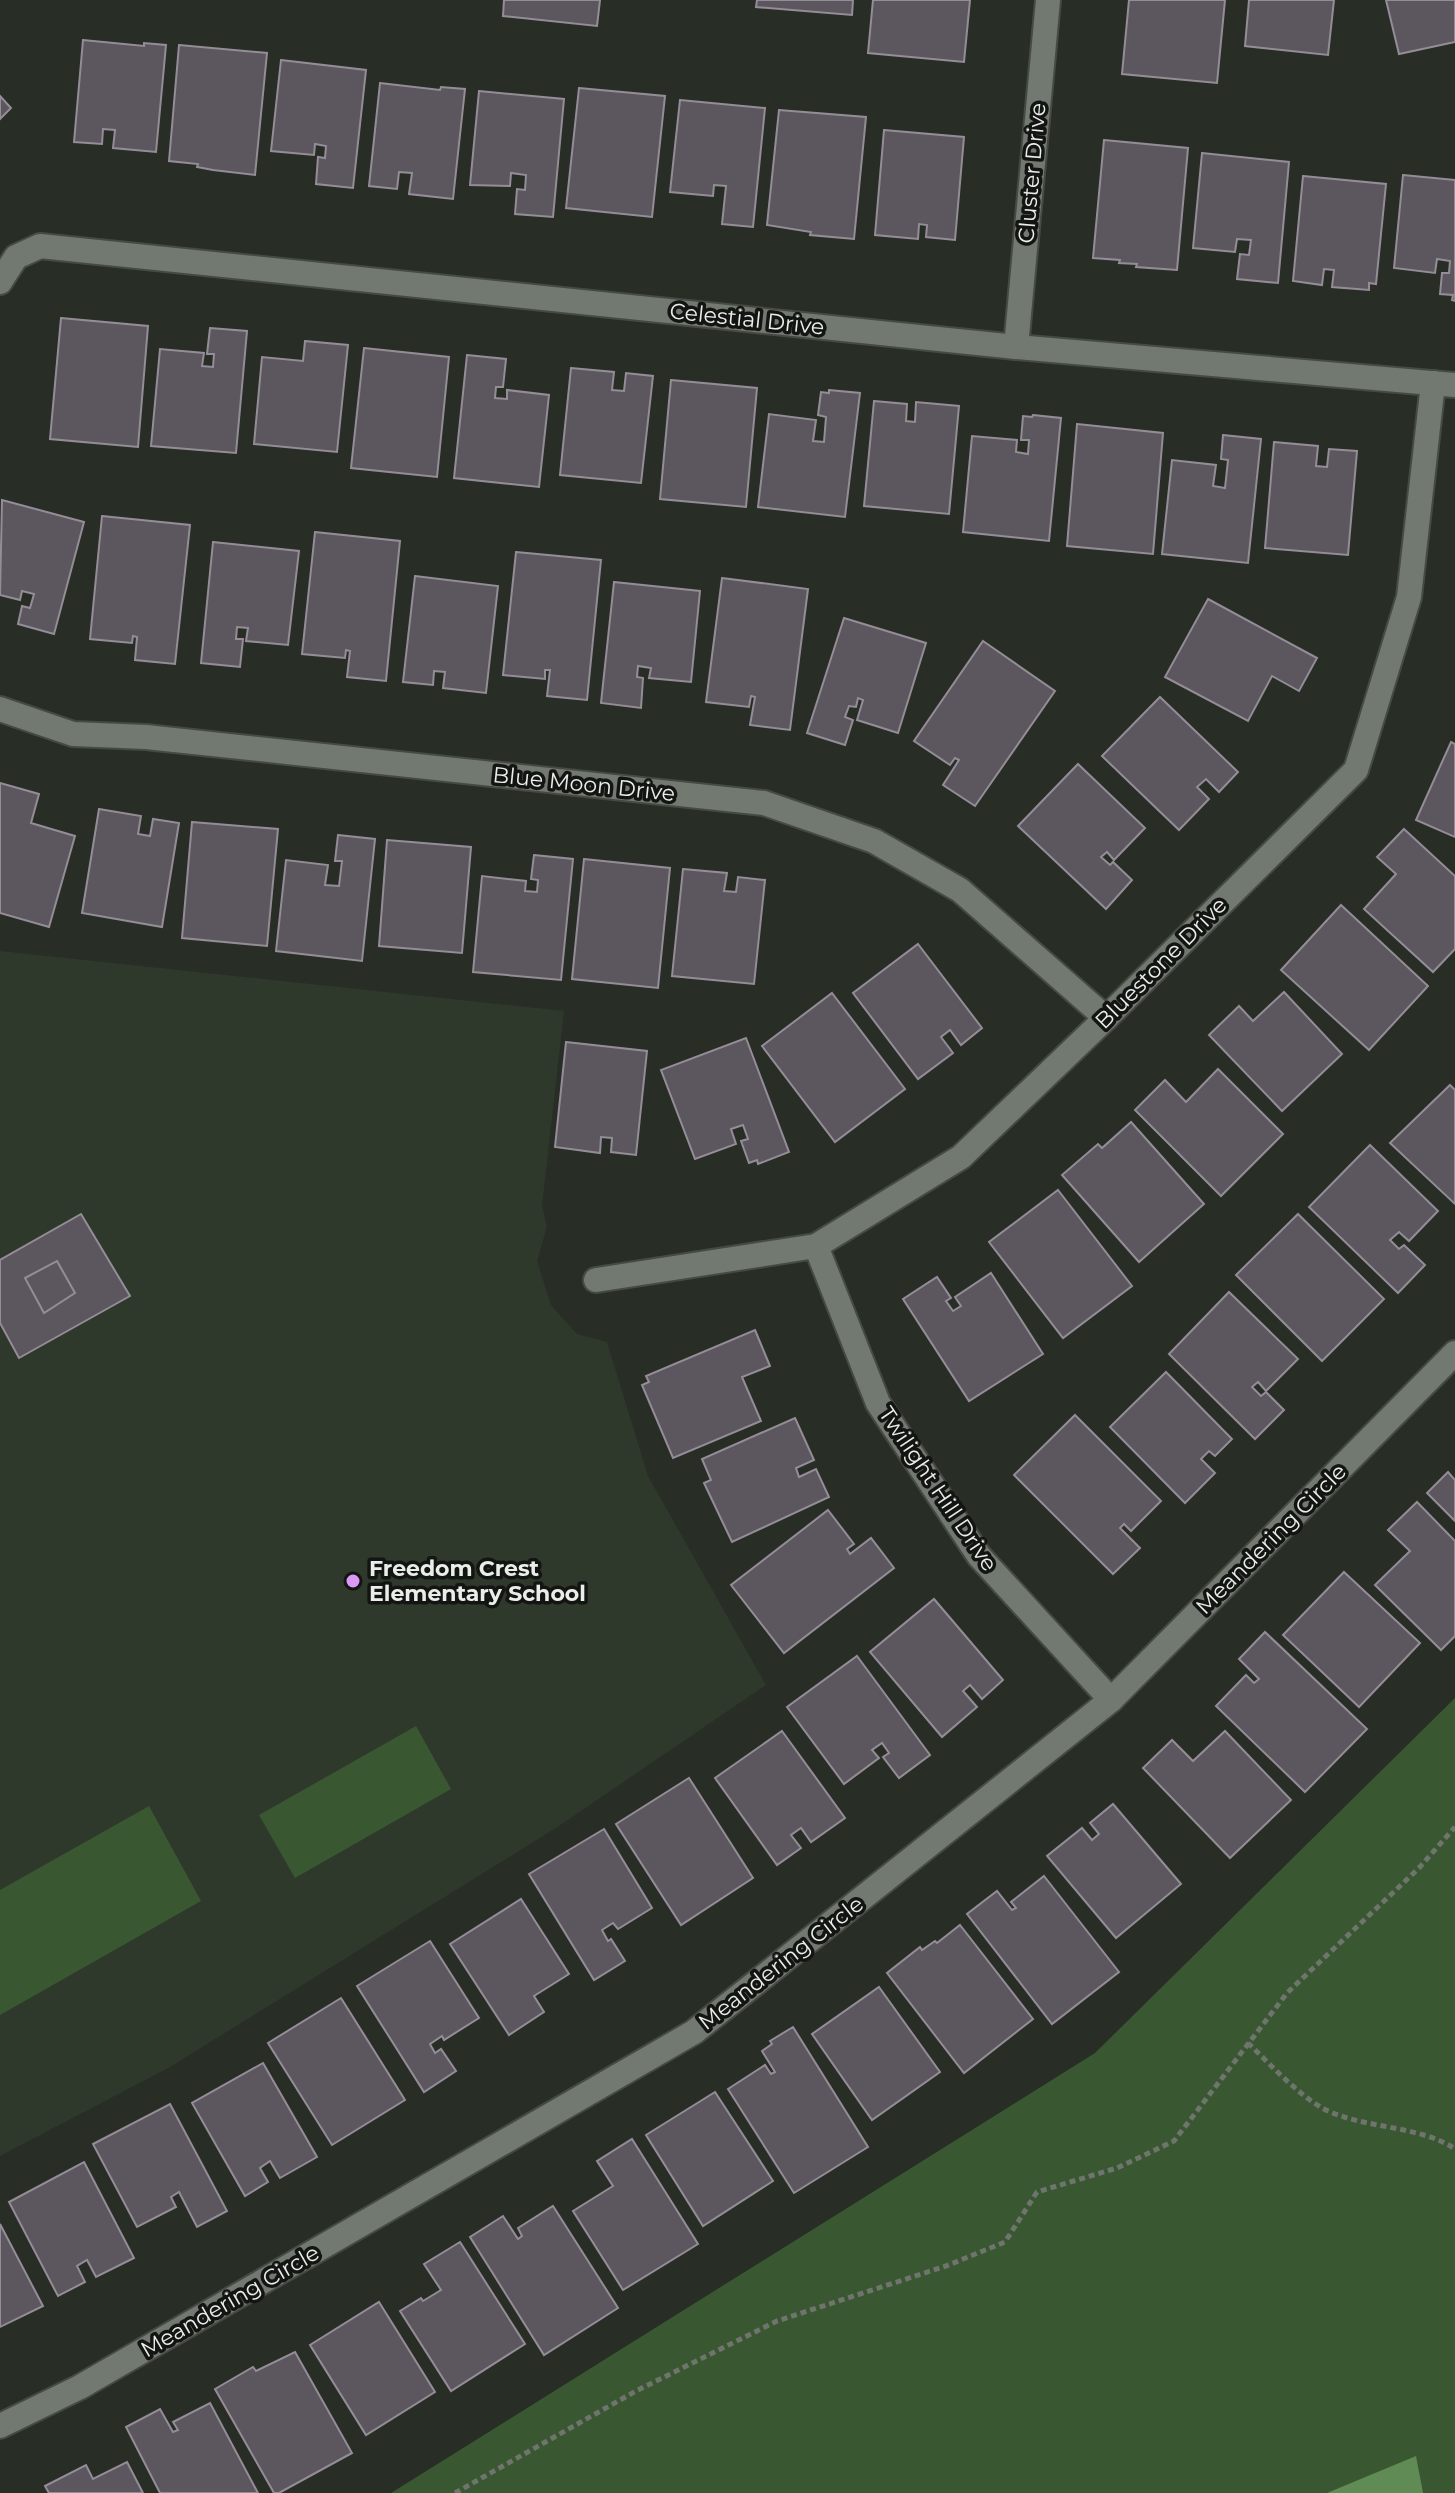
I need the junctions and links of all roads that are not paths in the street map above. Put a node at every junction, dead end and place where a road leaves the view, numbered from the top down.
1 (1048, 0) edge
2 (0, 282) edge
3 (1016, 347) junction
4 (1444, 384) edge
5 (0, 709) edge
6 (1106, 1018) junction
7 (816, 1246) junction
8 (596, 1280) dead end
9 (1455, 1353) edge
10 (1111, 1700) junction
11 (0, 2426) edge

1 - 3 street, Cluster Drive
2 - 3 street, Celestial Drive
3 - 4 street, Celestial Drive
4 - 6 street, Bluestone Drive
5 - 6 street, Blue Moon Drive
6 - 7 street, Bluestone Drive
7 - 8 street, Bluestone Drive
7 - 10 street, Twilight Hill Drive
9 - 10 street, Meandering Circle
10 - 11 street, Meandering Circle

